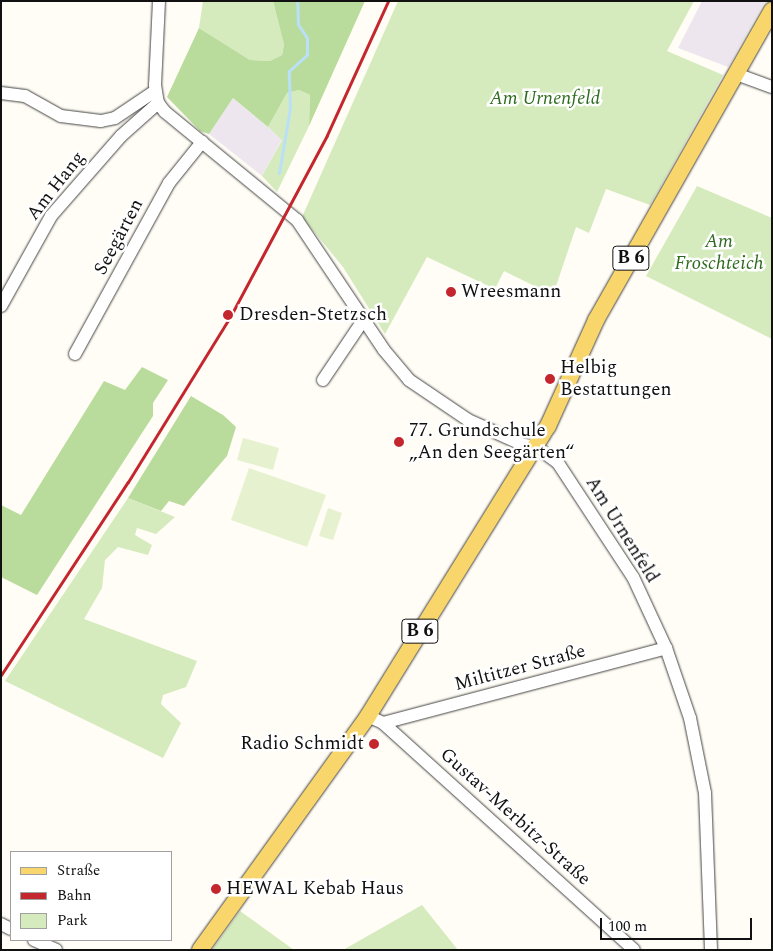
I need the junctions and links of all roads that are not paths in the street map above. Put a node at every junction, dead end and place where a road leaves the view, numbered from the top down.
1 (159, 1) edge
2 (772, 10) edge
3 (736, 74) junction
4 (772, 87) edge
5 (1, 94) edge
6 (157, 97) junction
7 (202, 142) junction
8 (1, 306) edge
9 (364, 319) junction
10 (75, 354) dead end
11 (323, 380) dead end
12 (535, 446) junction
13 (666, 648) junction
14 (375, 720) junction
15 (36, 941) edge
16 (56, 950) edge
17 (200, 950) edge
18 (634, 950) edge
19 (712, 950) edge

1 - 6 street
2 - 3 main road, B 6
3 - 4 street
3 - 12 main road, B 6
5 - 6 street
6 - 7 street, Am Urnenfeld
6 - 8 street, Am Hang
7 - 9 street, Am Urnenfeld
7 - 10 street, Seegärten
9 - 11 street
9 - 12 street, Am Urnenfeld
12 - 13 street, Am Urnenfeld
12 - 14 main road, B 6
13 - 14 street, Miltitzer Straße
13 - 19 street, Am Urnenfeld
14 - 17 main road, B 6
14 - 18 street, Gustav-Merbitz-Straße
15 - 16 street

